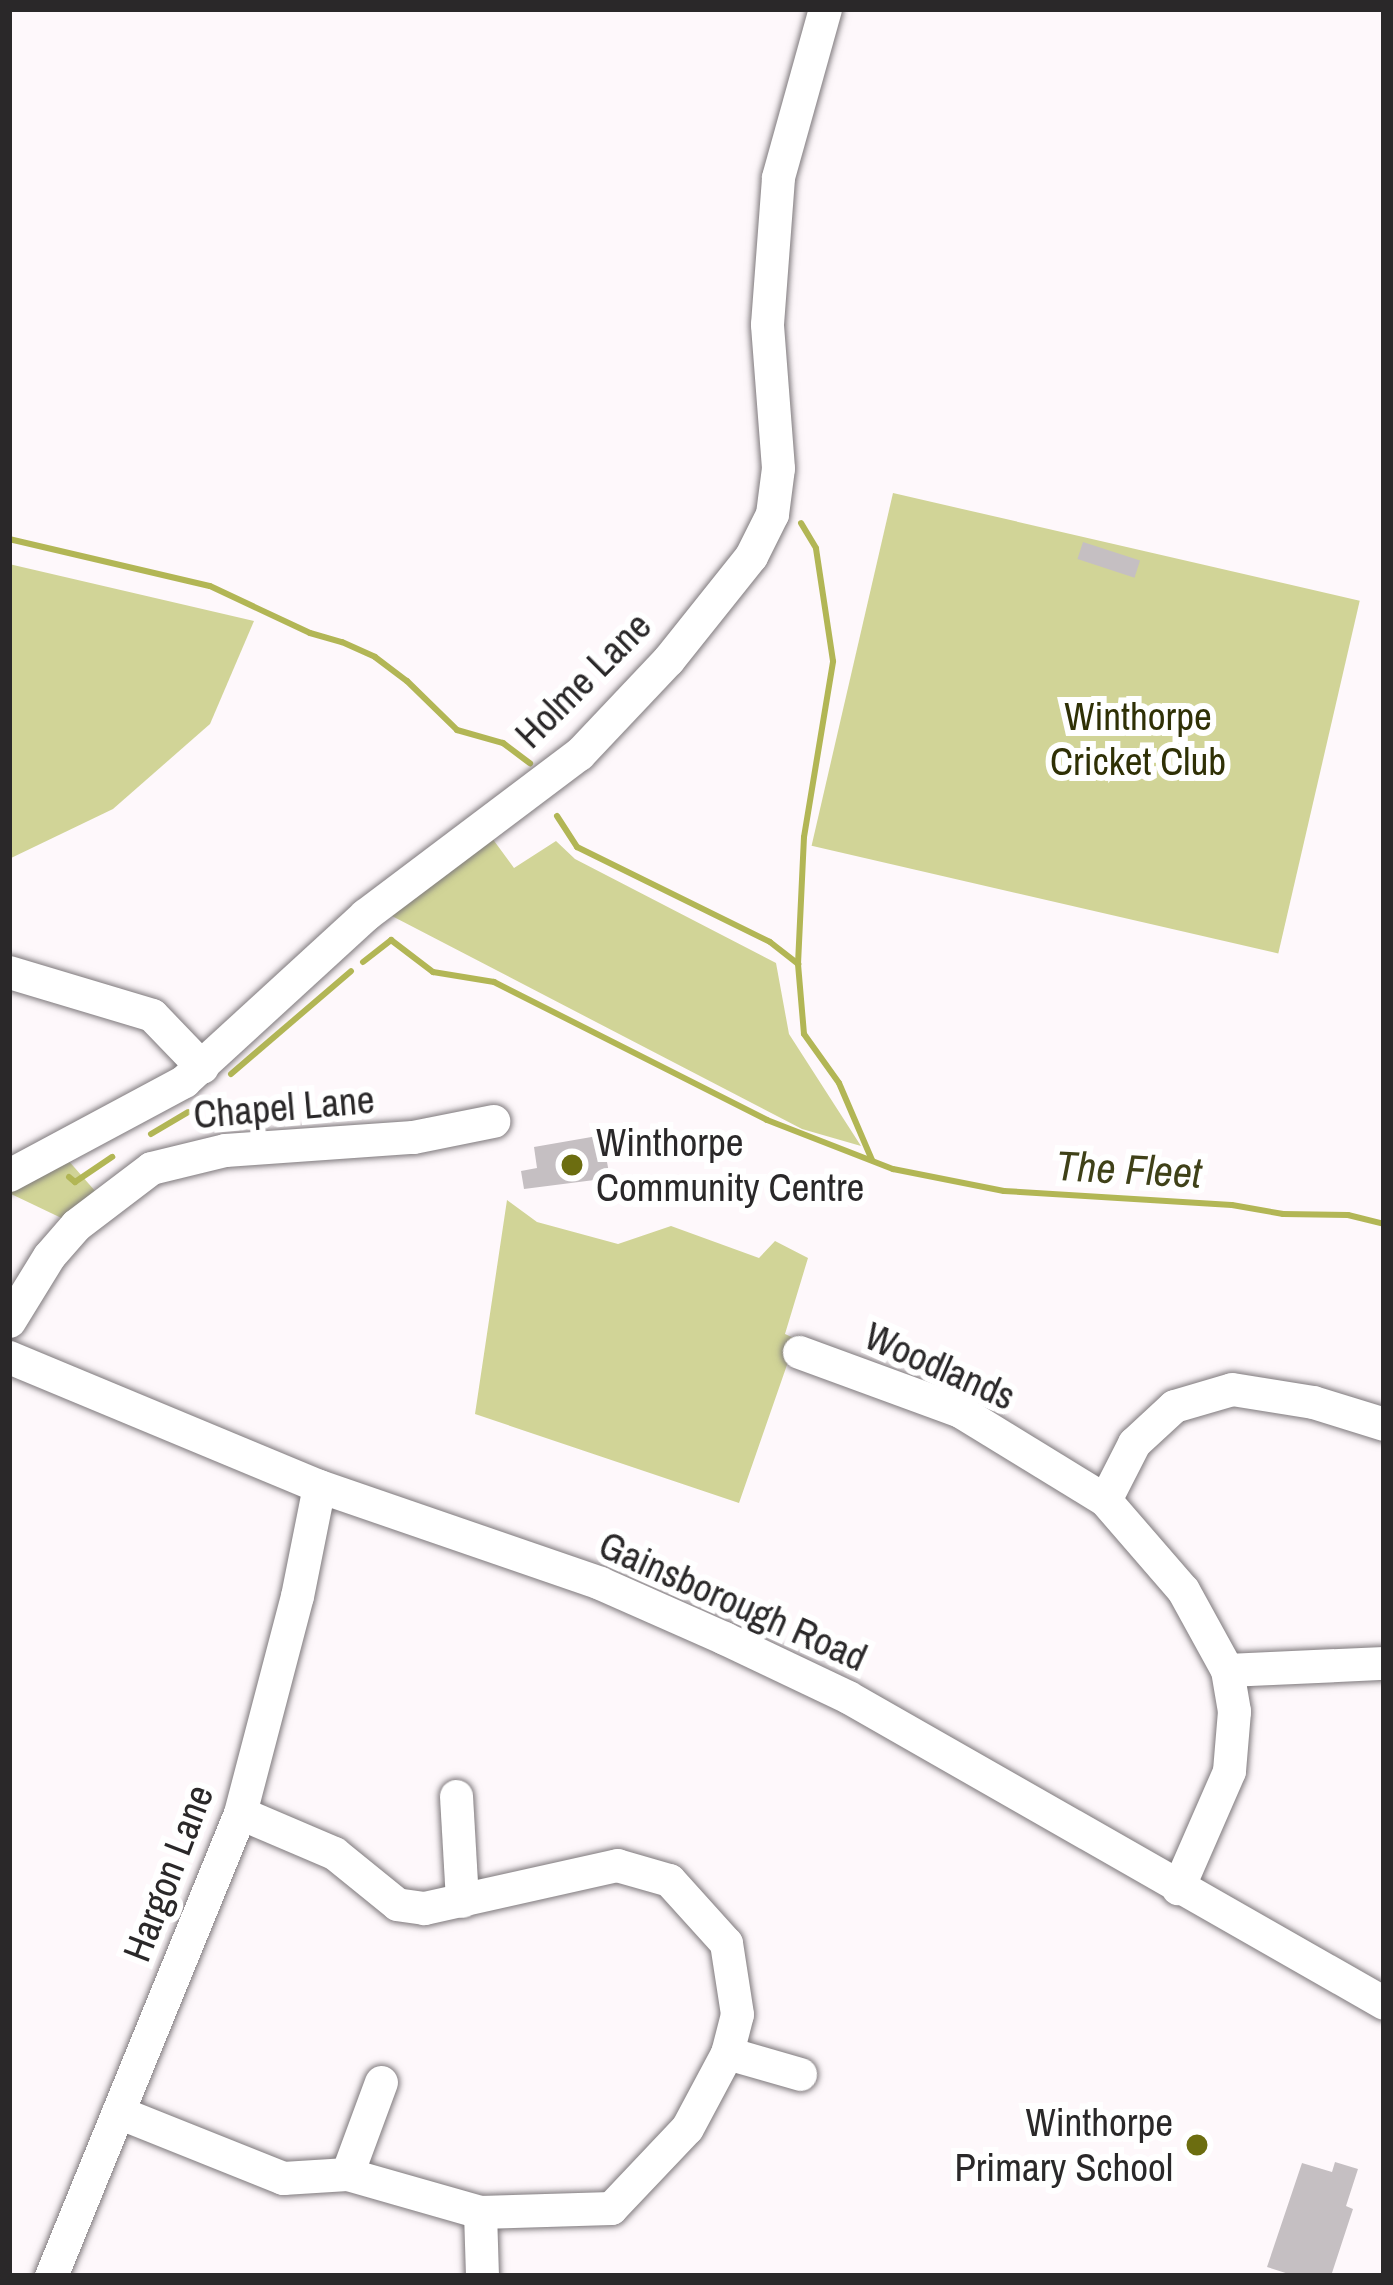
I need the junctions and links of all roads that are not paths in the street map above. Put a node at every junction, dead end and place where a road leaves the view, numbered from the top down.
1 (825, 9) edge
2 (9, 972) edge
3 (202, 1066) junction
4 (493, 1121) dead end
5 (9, 1175) edge
6 (9, 1321) edge
7 (799, 1352) dead end
8 (9, 1357) edge
9 (1384, 1424) edge
10 (319, 1486) junction
11 (1105, 1500) junction
12 (1384, 1663) edge
13 (1227, 1670) junction
14 (459, 1795) dead end
15 (240, 1813) junction
16 (1178, 1888) junction
17 (462, 1901) junction
18 (1384, 2003) edge
19 (727, 2053) junction
20 (800, 2074) dead end
21 (382, 2082) dead end
22 (118, 2112) junction
23 (347, 2174) junction
24 (480, 2212) junction
25 (51, 2276) edge
26 (482, 2276) edge

1 - 3 street, Holme Lane
2 - 3 street
3 - 5 street, Holme Lane
4 - 6 street, Chapel Lane
7 - 11 street, Woodlands
8 - 10 street, Gainsborough Road
9 - 11 street
10 - 15 street, Hargon Lane
10 - 16 street, Gainsborough Road
11 - 13 street, Woodlands
12 - 13 street
13 - 16 street, Woodlands
14 - 17 street
15 - 17 street
15 - 22 street, Hargon Lane
16 - 18 street, Gainsborough Road
17 - 19 street
19 - 20 street
19 - 24 street
21 - 23 street
22 - 23 street
22 - 25 street, Hargon Lane
23 - 24 street
24 - 26 street

